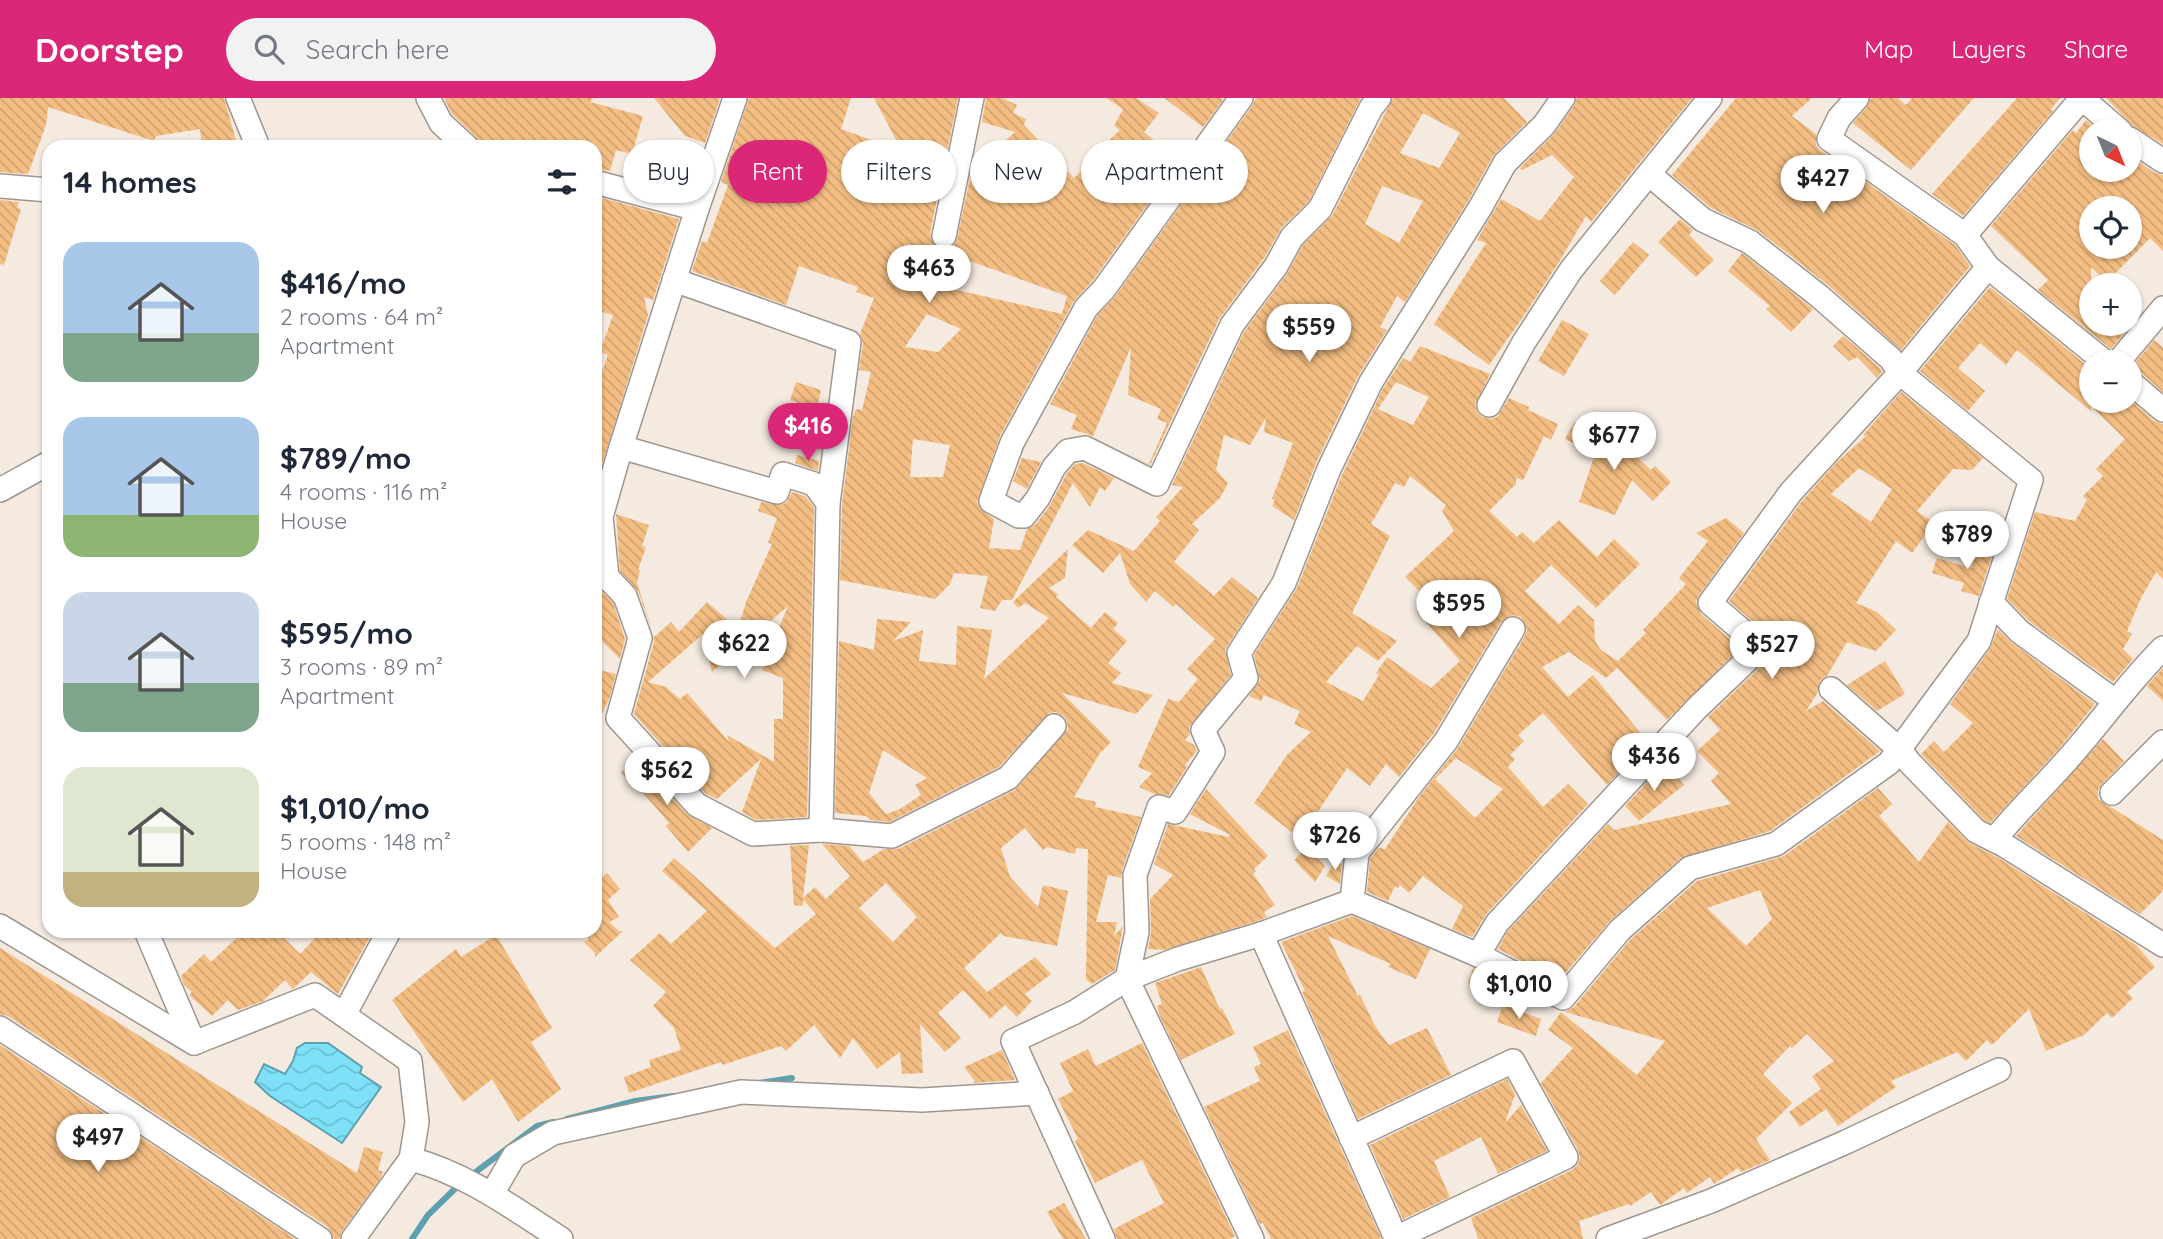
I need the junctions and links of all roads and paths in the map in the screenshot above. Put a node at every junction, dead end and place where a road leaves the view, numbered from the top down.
1 (238, 98) edge
2 (428, 98) edge
3 (735, 98) edge
4 (972, 98) edge
5 (1241, 98) edge
6 (1379, 98) edge
7 (1563, 98) edge
8 (1710, 98) edge
9 (1857, 98) edge
10 (2082, 98) edge
11 (2106, 119) edge
12 (255, 140) edge
13 (460, 140) edge
14 (2142, 147) edge
15 (2163, 161) edge
16 (1649, 174) junction
17 (602, 184) edge
18 (0, 186) edge
19 (42, 189) edge
20 (697, 209) junction
21 (1965, 235) junction
22 (944, 236) dead end
23 (1988, 267) junction
24 (674, 280) junction
25 (2163, 308) edge
26 (2090, 350) edge
27 (2128, 350) edge
28 (1900, 373) junction
29 (2142, 392) edge
30 (1489, 405) dead end
31 (2163, 410) edge
32 (621, 447) junction
33 (42, 467) edge
34 (0, 491) edge
35 (828, 503) junction
36 (602, 504) edge
37 (602, 543) edge
38 (1991, 602) junction
39 (1513, 629) dead end
40 (2163, 648) edge
41 (1831, 689) dead end
42 (2115, 701) junction
43 (1054, 726) dead end
44 (2163, 742) edge
45 (1899, 749) junction
46 (2112, 793) dead end
47 (821, 830) junction
48 (1994, 840) junction
49 (1352, 901) junction
50 (0, 926) edge
51 (1261, 934) junction
52 (149, 938) edge
53 (385, 938) edge
54 (2163, 945) edge
55 (1478, 956) junction
56 (1127, 979) junction
57 (344, 1015) junction
58 (0, 1028) edge
59 (194, 1043) junction
60 (1999, 1070) dead end
61 (1037, 1093) junction
62 (1350, 1138) junction
63 (411, 1159) junction
64 (492, 1194) junction
65 (320, 1239) edge
66 (353, 1239) edge
67 (561, 1239) edge
68 (1103, 1239) edge
69 (1252, 1239) edge
70 (1608, 1239) edge

1 - 12 street
2 - 13 street
3 - 20 street
4 - 22 street
5 - 6 street
7 - 56 street
8 - 16 street
9 - 21 street
10 - 11 street
10 - 21 street
14 - 15 street
16 - 28 street
16 - 30 street
17 - 20 street
18 - 19 street
20 - 24 street
21 - 23 street
23 - 26 street
23 - 28 street
24 - 32 street
24 - 35 street
25 - 27 street
28 - 38 street
28 - 55 street
29 - 31 street
32 - 35 street
32 - 36 street
33 - 34 street
35 - 47 street
37 - 47 street
38 - 42 street
38 - 45 street
39 - 49 street
40 - 42 street
41 - 45 street
42 - 48 street
43 - 47 street
44 - 46 street
45 - 48 street
45 - 55 street
48 - 54 street
49 - 51 street
49 - 55 street
50 - 59 street
51 - 56 street
51 - 62 street
52 - 59 street
53 - 57 street
56 - 61 street
56 - 69 street
57 - 59 street
57 - 63 street
58 - 65 street
60 - 70 street
61 - 64 street
61 - 68 street
62 - 62 street
63 - 64 street
63 - 66 street
64 - 67 street

